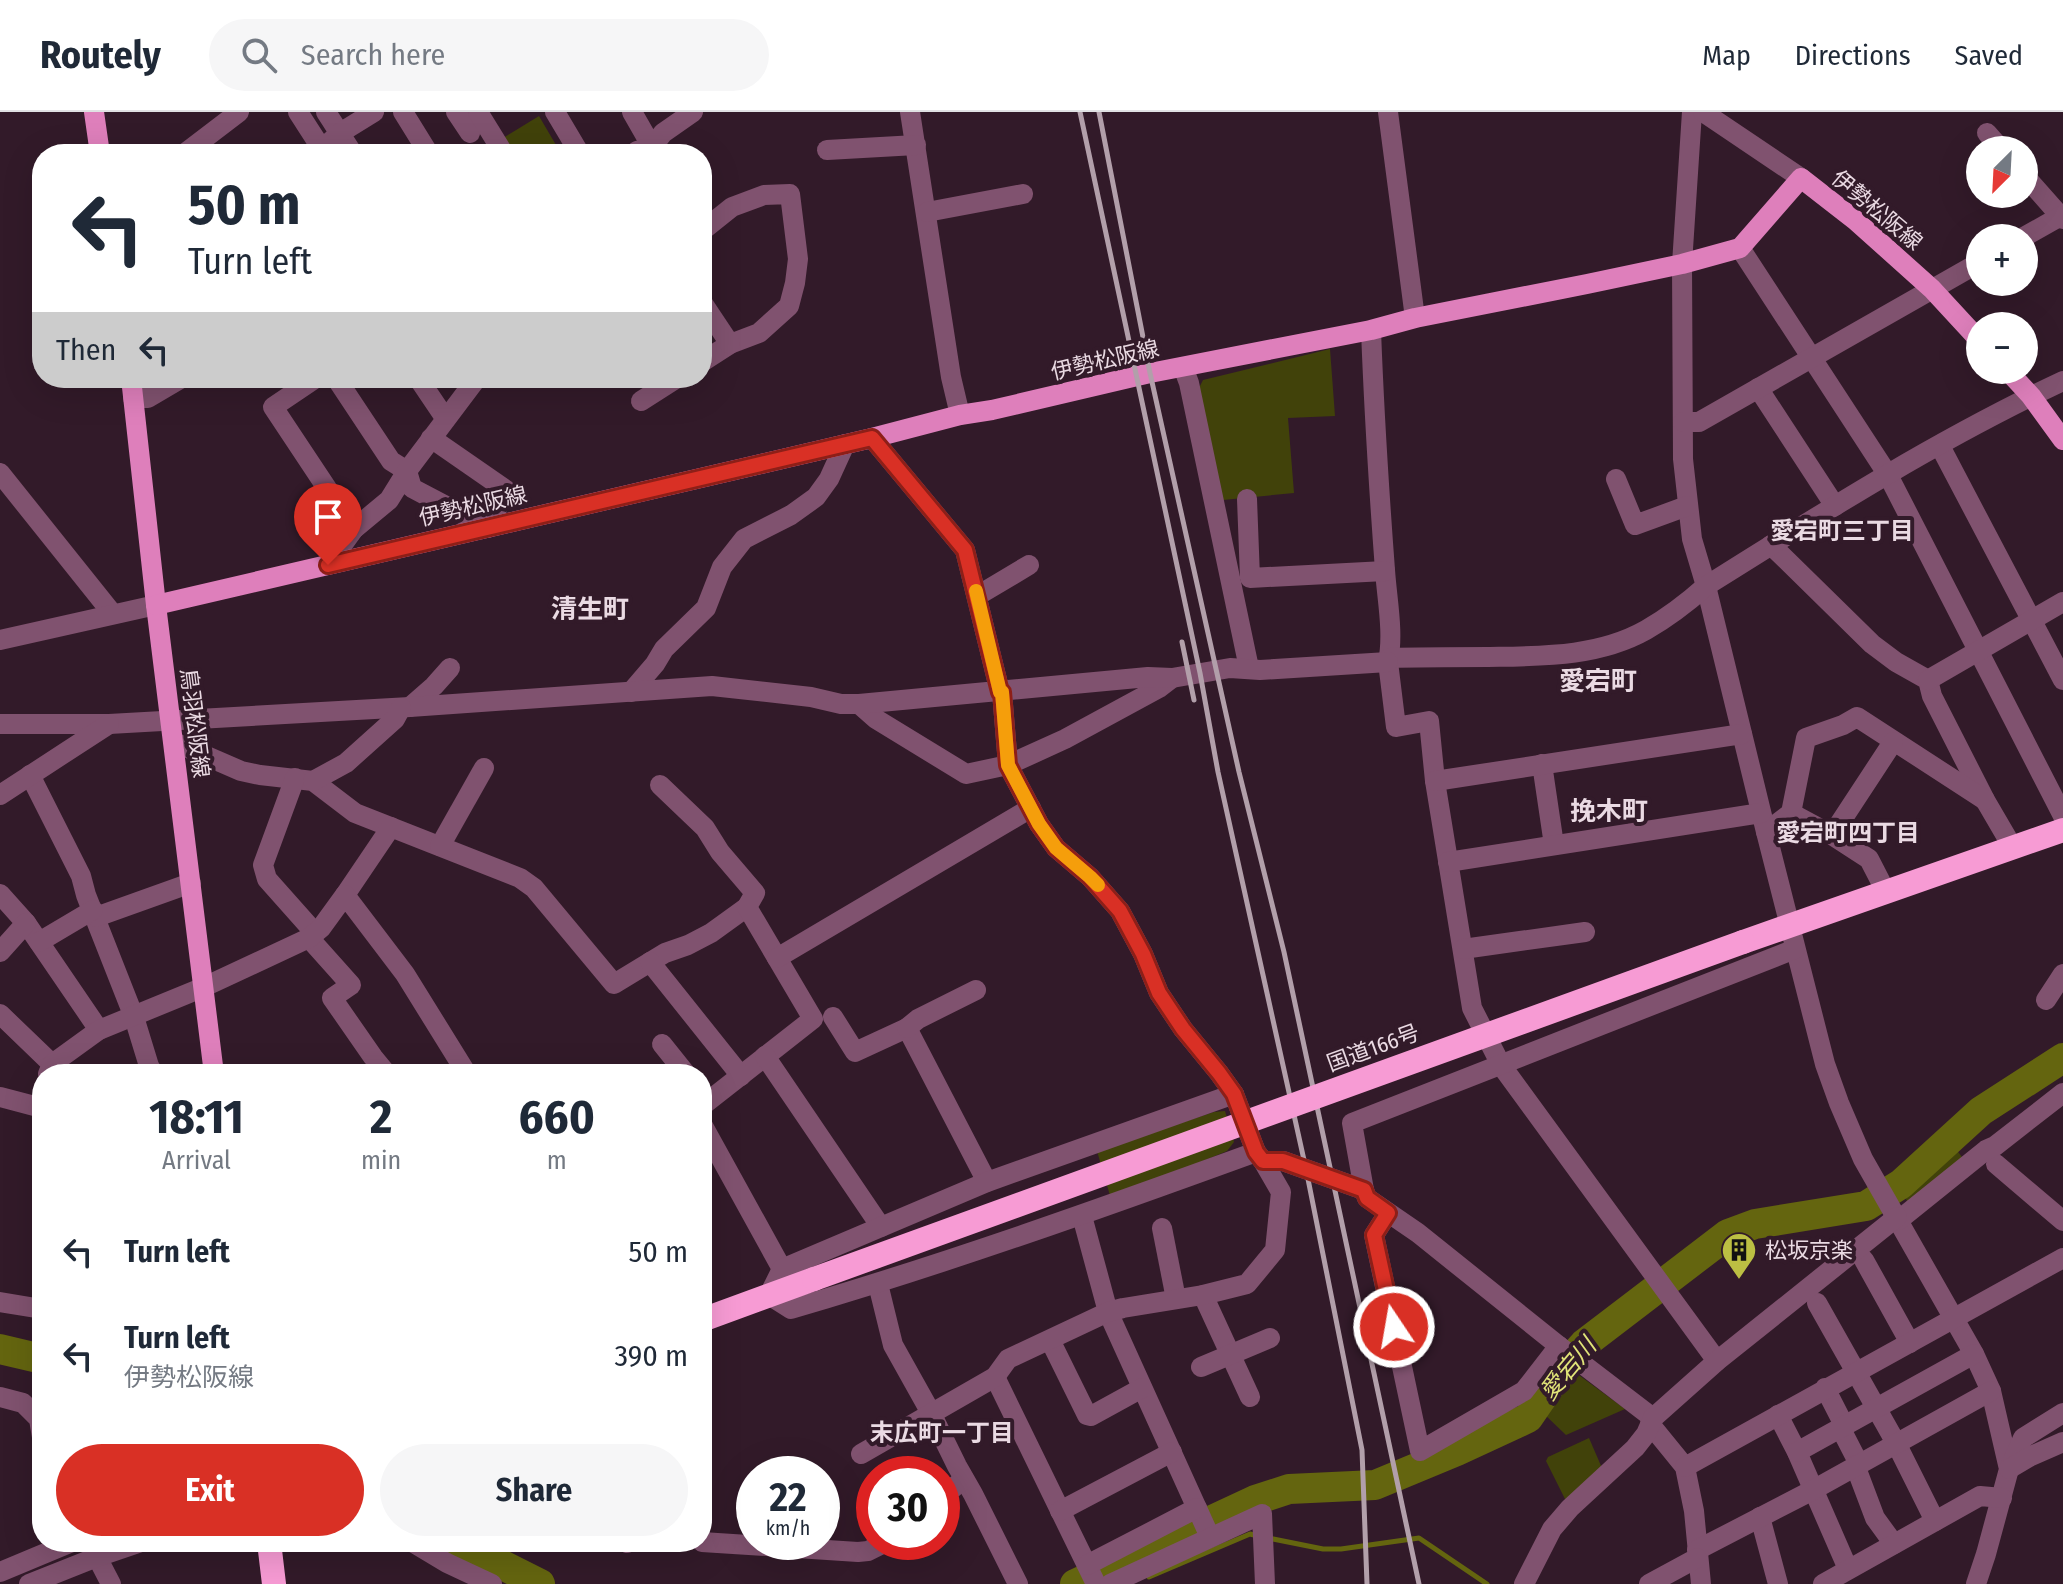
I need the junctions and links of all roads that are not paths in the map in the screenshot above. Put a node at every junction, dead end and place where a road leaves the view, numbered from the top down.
1 (94, 112) edge
2 (239, 112) edge
3 (298, 112) edge
4 (326, 112) edge
5 (374, 112) edge
6 (403, 112) edge
7 (456, 112) edge
8 (478, 112) edge
9 (555, 112) edge
10 (632, 112) edge
11 (693, 112) edge
12 (910, 112) edge
13 (1388, 112) edge
14 (1692, 112) edge
15 (1703, 112) edge
16 (340, 133) junction
17 (470, 133) dead end
18 (1987, 133) dead end
19 (1990, 136) edge
20 (99, 144) edge
21 (197, 144) edge
22 (318, 144) edge
23 (330, 144) edge
24 (347, 144) edge
25 (423, 144) edge
26 (498, 144) edge
27 (574, 144) edge
28 (644, 144) edge
29 (654, 144) edge
30 (916, 145) junction
31 (827, 150) dead end
32 (1801, 178) junction
33 (2038, 191) edge
34 (1023, 194) dead end
35 (927, 212) junction
36 (2062, 218) edge
37 (712, 223) edge
38 (2038, 230) edge
39 (1740, 248) junction
40 (1682, 264) junction
41 (1966, 270) edge
42 (1932, 289) junction
43 (712, 317) edge
44 (1415, 318) junction
45 (1966, 326) edge
46 (1371, 330) junction
47 (730, 344) junction
48 (712, 356) edge
49 (1811, 358) junction
50 (1183, 367) junction
51 (2063, 381) edge
52 (2020, 384) edge
53 (132, 388) edge
54 (165, 388) edge
55 (301, 388) edge
56 (343, 388) edge
57 (425, 388) edge
58 (469, 388) edge
59 (661, 388) edge
60 (1758, 388) junction
61 (2031, 396) junction
62 (641, 401) dead end
63 (960, 415) junction
64 (445, 418) junction
65 (1683, 422) junction
66 (431, 438) junction
67 (872, 438) junction
68 (2063, 440) edge
69 (845, 444) junction
70 (1940, 446) junction
71 (407, 471) junction
72 (0, 473) edge
73 (1888, 475) junction
74 (1616, 479) dead end
75 (1247, 499) dead end
76 (1687, 506) junction
77 (1835, 506) junction
78 (488, 528) junction
79 (354, 529) junction
80 (1771, 545) junction
81 (328, 565) junction
82 (1029, 565) dead end
83 (1385, 571) junction
84 (1240, 580) junction
85 (1706, 586) junction
86 (977, 596) junction
87 (2063, 602) edge
88 (156, 605) junction
89 (112, 613) junction
90 (2032, 620) junction
91 (0, 640) edge
92 (1979, 650) junction
93 (1388, 660) junction
94 (450, 668) dead end
95 (1249, 668) junction
96 (1172, 678) junction
97 (1928, 680) junction
98 (2063, 680) edge
99 (631, 692) junction
100 (1001, 692) junction
101 (859, 704) junction
102 (405, 707) junction
103 (171, 720) junction
104 (0, 724) edge
105 (109, 724) junction
106 (1742, 734) junction
107 (174, 742) junction
108 (1893, 742) junction
109 (1542, 764) junction
110 (1008, 765) junction
111 (484, 768) dead end
112 (30, 775) junction
113 (304, 779) junction
114 (1435, 781) junction
115 (660, 785) dead end
116 (0, 795) edge
117 (1985, 800) junction
118 (1031, 808) junction
119 (1791, 813) junction
120 (2063, 816) edge
121 (1763, 823) junction
122 (391, 827) junction
123 (2063, 830) edge
124 (1832, 835) junction
125 (1554, 845) junction
126 (440, 846) junction
127 (2013, 848) junction
128 (1448, 862) junction
129 (191, 883) junction
130 (1886, 892) junction
131 (0, 894) edge
132 (345, 895) junction
133 (747, 907) junction
134 (94, 913) junction
135 (26, 923) junction
136 (1585, 932) dead end
137 (312, 936) junction
138 (1793, 937) junction
139 (39, 942) junction
140 (1463, 949) junction
141 (0, 952) edge
142 (777, 958) junction
143 (650, 962) junction
144 (2063, 974) edge
145 (204, 987) junction
146 (976, 990) dead end
147 (2046, 1000) dead end
148 (0, 1014) edge
149 (134, 1017) junction
150 (833, 1017) dead end
151 (907, 1028) junction
152 (99, 1030) junction
153 (662, 1044) dead end
154 (765, 1056) junction
155 (45, 1064) edge
156 (56, 1064) edge
157 (148, 1064) edge
158 (213, 1064) edge
159 (379, 1064) edge
160 (461, 1064) edge
161 (678, 1064) edge
162 (1501, 1065) junction
163 (741, 1076) junction
164 (2063, 1093) edge
165 (1234, 1094) junction
166 (712, 1096) edge
167 (0, 1097) edge
168 (32, 1100) edge
169 (712, 1142) edge
170 (1260, 1157) junction
171 (1996, 1164) dead end
172 (987, 1182) junction
173 (1364, 1190) junction
174 (1388, 1213) junction
175 (1895, 1215) junction
176 (1082, 1216) junction
177 (2063, 1221) edge
178 (881, 1227) junction
179 (1162, 1228) dead end
180 (2063, 1258) edge
181 (1864, 1260) dead end
182 (782, 1269) junction
183 (878, 1284) junction
184 (769, 1295) junction
185 (1203, 1295) junction
186 (1176, 1299) junction
187 (0, 1302) edge
188 (1817, 1303) dead end
189 (32, 1307) edge
190 (1108, 1312) junction
191 (712, 1316) edge
192 (1953, 1319) junction
193 (1270, 1338) dead end
194 (1050, 1340) junction
195 (1910, 1343) junction
196 (1568, 1353) junction
197 (1974, 1354) junction
198 (1229, 1355) junction
199 (1717, 1361) junction
200 (1201, 1367) dead end
201 (1855, 1372) junction
202 (995, 1377) junction
203 (1142, 1388) junction
204 (1825, 1388) junction
205 (1991, 1391) junction
206 (0, 1397) edge
207 (1250, 1397) dead end
208 (1877, 1409) junction
209 (931, 1413) junction
210 (2063, 1413) edge
211 (32, 1414) edge
212 (1778, 1415) junction
213 (1652, 1421) junction
214 (1843, 1428) junction
215 (2063, 1442) edge
216 (1896, 1443) junction
217 (1172, 1452) junction
218 (1797, 1452) junction
219 (861, 1454) dead end
220 (1857, 1464) junction
221 (1685, 1467) junction
222 (2009, 1469) junction
223 (964, 1479) junction
224 (960, 1482) edge
225 (1813, 1490) junction
226 (2002, 1498) junction
227 (1198, 1510) junction
228 (1060, 1511) junction
229 (1760, 1517) junction
230 (1935, 1521) junction
231 (1210, 1536) junction
232 (712, 1543) edge
233 (1894, 1544) junction
234 (48, 1552) edge
235 (112, 1552) edge
236 (270, 1552) edge
237 (429, 1552) edge
238 (856, 1552) edge
239 (1697, 1554) junction
240 (97, 1557) junction
241 (1848, 1569) junction
242 (0, 1572) edge
243 (1090, 1572) edge
244 (1119, 1582) edge
245 (29, 1584) edge
246 (111, 1584) edge
247 (274, 1584) edge
248 (492, 1584) edge
249 (1018, 1584) edge
250 (1265, 1584) edge
251 (1524, 1584) edge
252 (1649, 1584) edge
253 (1701, 1584) edge
254 (1778, 1584) edge
255 (1823, 1584) edge
256 (1976, 1584) edge

1 - 20 main road
2 - 21 street
3 - 22 street
4 - 16 street
5 - 16 street
6 - 25 street
7 - 17 street
8 - 26 street
9 - 27 street
10 - 28 street
11 - 29 street
12 - 30 street
13 - 44 street
14 - 40 street
15 - 32 street
16 - 23 street
16 - 24 street
18 - 19 street
30 - 31 street
30 - 35 street
32 - 39 main road, 伊勢松阪線
32 - 42 main road, 伊勢松阪線
33 - 36 street
34 - 35 street
35 - 63 street
36 - 38 street
37 - 47 street
39 - 40 main road, 伊勢松阪線
39 - 49 street
40 - 44 main road, 伊勢松阪線
40 - 65 street
41 - 42 street
42 - 45 main road, 伊勢松阪線
42 - 49 street
43 - 47 street
44 - 46 main road, 伊勢松阪線
46 - 50 main road, 伊勢松阪線
46 - 83 street
47 - 48 street
49 - 60 street
49 - 73 street
50 - 63 main road, 伊勢松阪線
50 - 84 street
51 - 61 street
52 - 61 main road
53 - 54 street
53 - 88 main road, 鳥羽松阪線
55 - 79 street
56 - 71 street
57 - 64 street
58 - 64 street
59 - 62 street
60 - 65 street
60 - 77 street
61 - 68 main road
61 - 70 street
63 - 67 main road, 伊勢松阪線
64 - 66 street
65 - 76 street
66 - 71 street
66 - 78 street
67 - 69 main road, 伊勢松阪線
67 - 86 street
69 - 78 main road, 伊勢松阪線
69 - 99 street
70 - 73 street
70 - 90 street
71 - 78 street
71 - 79 street
72 - 89 street
73 - 77 street
73 - 92 street
74 - 76 street
75 - 84 street
76 - 85 street
77 - 80 street
78 - 81 main road, 伊勢松阪線
79 - 81 street
80 - 85 street
80 - 97 street
81 - 88 main road, 伊勢松阪線
82 - 86 street
83 - 84 street
83 - 93 street
84 - 95 street
85 - 93 street
85 - 106 street
86 - 100 street
87 - 90 street
88 - 89 street
88 - 103 main road, 鳥羽松阪線
89 - 91 street
90 - 92 street
90 - 98 street
92 - 97 street
92 - 120 street
93 - 95 street
93 - 114 street
94 - 102 street
95 - 96 street
96 - 100 street
96 - 110 street
97 - 117 street
99 - 101 street
99 - 102 street
100 - 101 street
100 - 110 street
101 - 110 street
102 - 103 street
102 - 113 street
103 - 105 street
103 - 107 main road, 鳥羽松阪線
104 - 105 street
105 - 112 street
106 - 109 street
106 - 121 street
107 - 113 street
107 - 129 main road, 鳥羽松阪線
108 - 117 street
108 - 119 street
108 - 124 street
109 - 114 street
109 - 125 street
110 - 118 street
111 - 126 street
112 - 116 street
112 - 134 street
113 - 122 street
113 - 137 street
114 - 128 street
115 - 133 street
117 - 127 street
118 - 142 street
118 - 165 street
119 - 121 street
119 - 124 street
121 - 125 street
121 - 138 street
122 - 126 street
122 - 132 street
123 - 127 highway, 国道166号
124 - 130 street
125 - 128 street
126 - 143 street
127 - 130 highway, 国道166号
128 - 140 street
129 - 134 street
129 - 145 main road, 鳥羽松阪線
130 - 138 highway, 国道166号
131 - 135 street
132 - 137 street
132 - 160 street
133 - 142 street
133 - 143 street
134 - 139 street
134 - 149 street
135 - 139 street
135 - 141 street
136 - 140 street
137 - 145 street
137 - 159 street
138 - 162 street
138 - 175 street
138 - 184 highway, 国道166号, bridge
139 - 152 street
140 - 162 street
142 - 154 street
143 - 163 street
144 - 147 street
145 - 149 street
145 - 158 main road, 鳥羽松阪線
146 - 151 street
148 - 155 street
149 - 152 street
149 - 157 street
150 - 151 street
151 - 172 street
152 - 156 street
153 - 161 street
154 - 163 street
154 - 178 street
162 - 173 street
162 - 199 street
163 - 166 street
164 - 175 street
165 - 170 street
165 - 172 street
167 - 168 street
169 - 182 street
170 - 173 street
170 - 176 street
170 - 185 street
171 - 177 street
172 - 178 street
173 - 174 street
174 - 196 street
174 - 196 street
175 - 192 street
175 - 199 street
176 - 183 street
176 - 190 street
178 - 182 street
179 - 186 street
180 - 192 street
181 - 195 street
182 - 184 street
183 - 184 street
183 - 209 street
184 - 191 highway, 国道166号
185 - 186 street
185 - 198 street
186 - 190 street
187 - 189 street
188 - 201 street
190 - 194 street
190 - 203 street
192 - 195 street
192 - 197 street
193 - 198 street
194 - 202 street
194 - 203 street
195 - 201 street
196 - 213 street
197 - 205 street
197 - 208 street
198 - 200 street
198 - 207 street
199 - 213 street
201 - 204 street
201 - 208 street
202 - 209 street
202 - 228 street
203 - 217 street
204 - 212 street
204 - 214 street
205 - 216 street
205 - 222 street
206 - 211 street
208 - 214 street
208 - 216 street
209 - 219 street
209 - 223 street
210 - 222 street
212 - 218 street
212 - 221 street
213 - 221 street
213 - 251 street
214 - 218 street
214 - 220 street
215 - 222 street
216 - 220 street
216 - 230 street
217 - 227 street
217 - 228 street
218 - 225 street
220 - 225 street
220 - 233 street
221 - 239 street
222 - 226 street
223 - 224 street
223 - 249 street
225 - 229 street
225 - 241 street
226 - 230 street
226 - 256 street
227 - 231 street
227 - 243 street
228 - 243 street
229 - 239 street
229 - 254 street
230 - 233 street
231 - 244 street
231 - 250 street
232 - 238 street
233 - 241 street
234 - 242 street
235 - 240 street
236 - 247 highway
237 - 248 street
239 - 252 street
239 - 253 street
240 - 245 street
240 - 246 street
241 - 255 street

